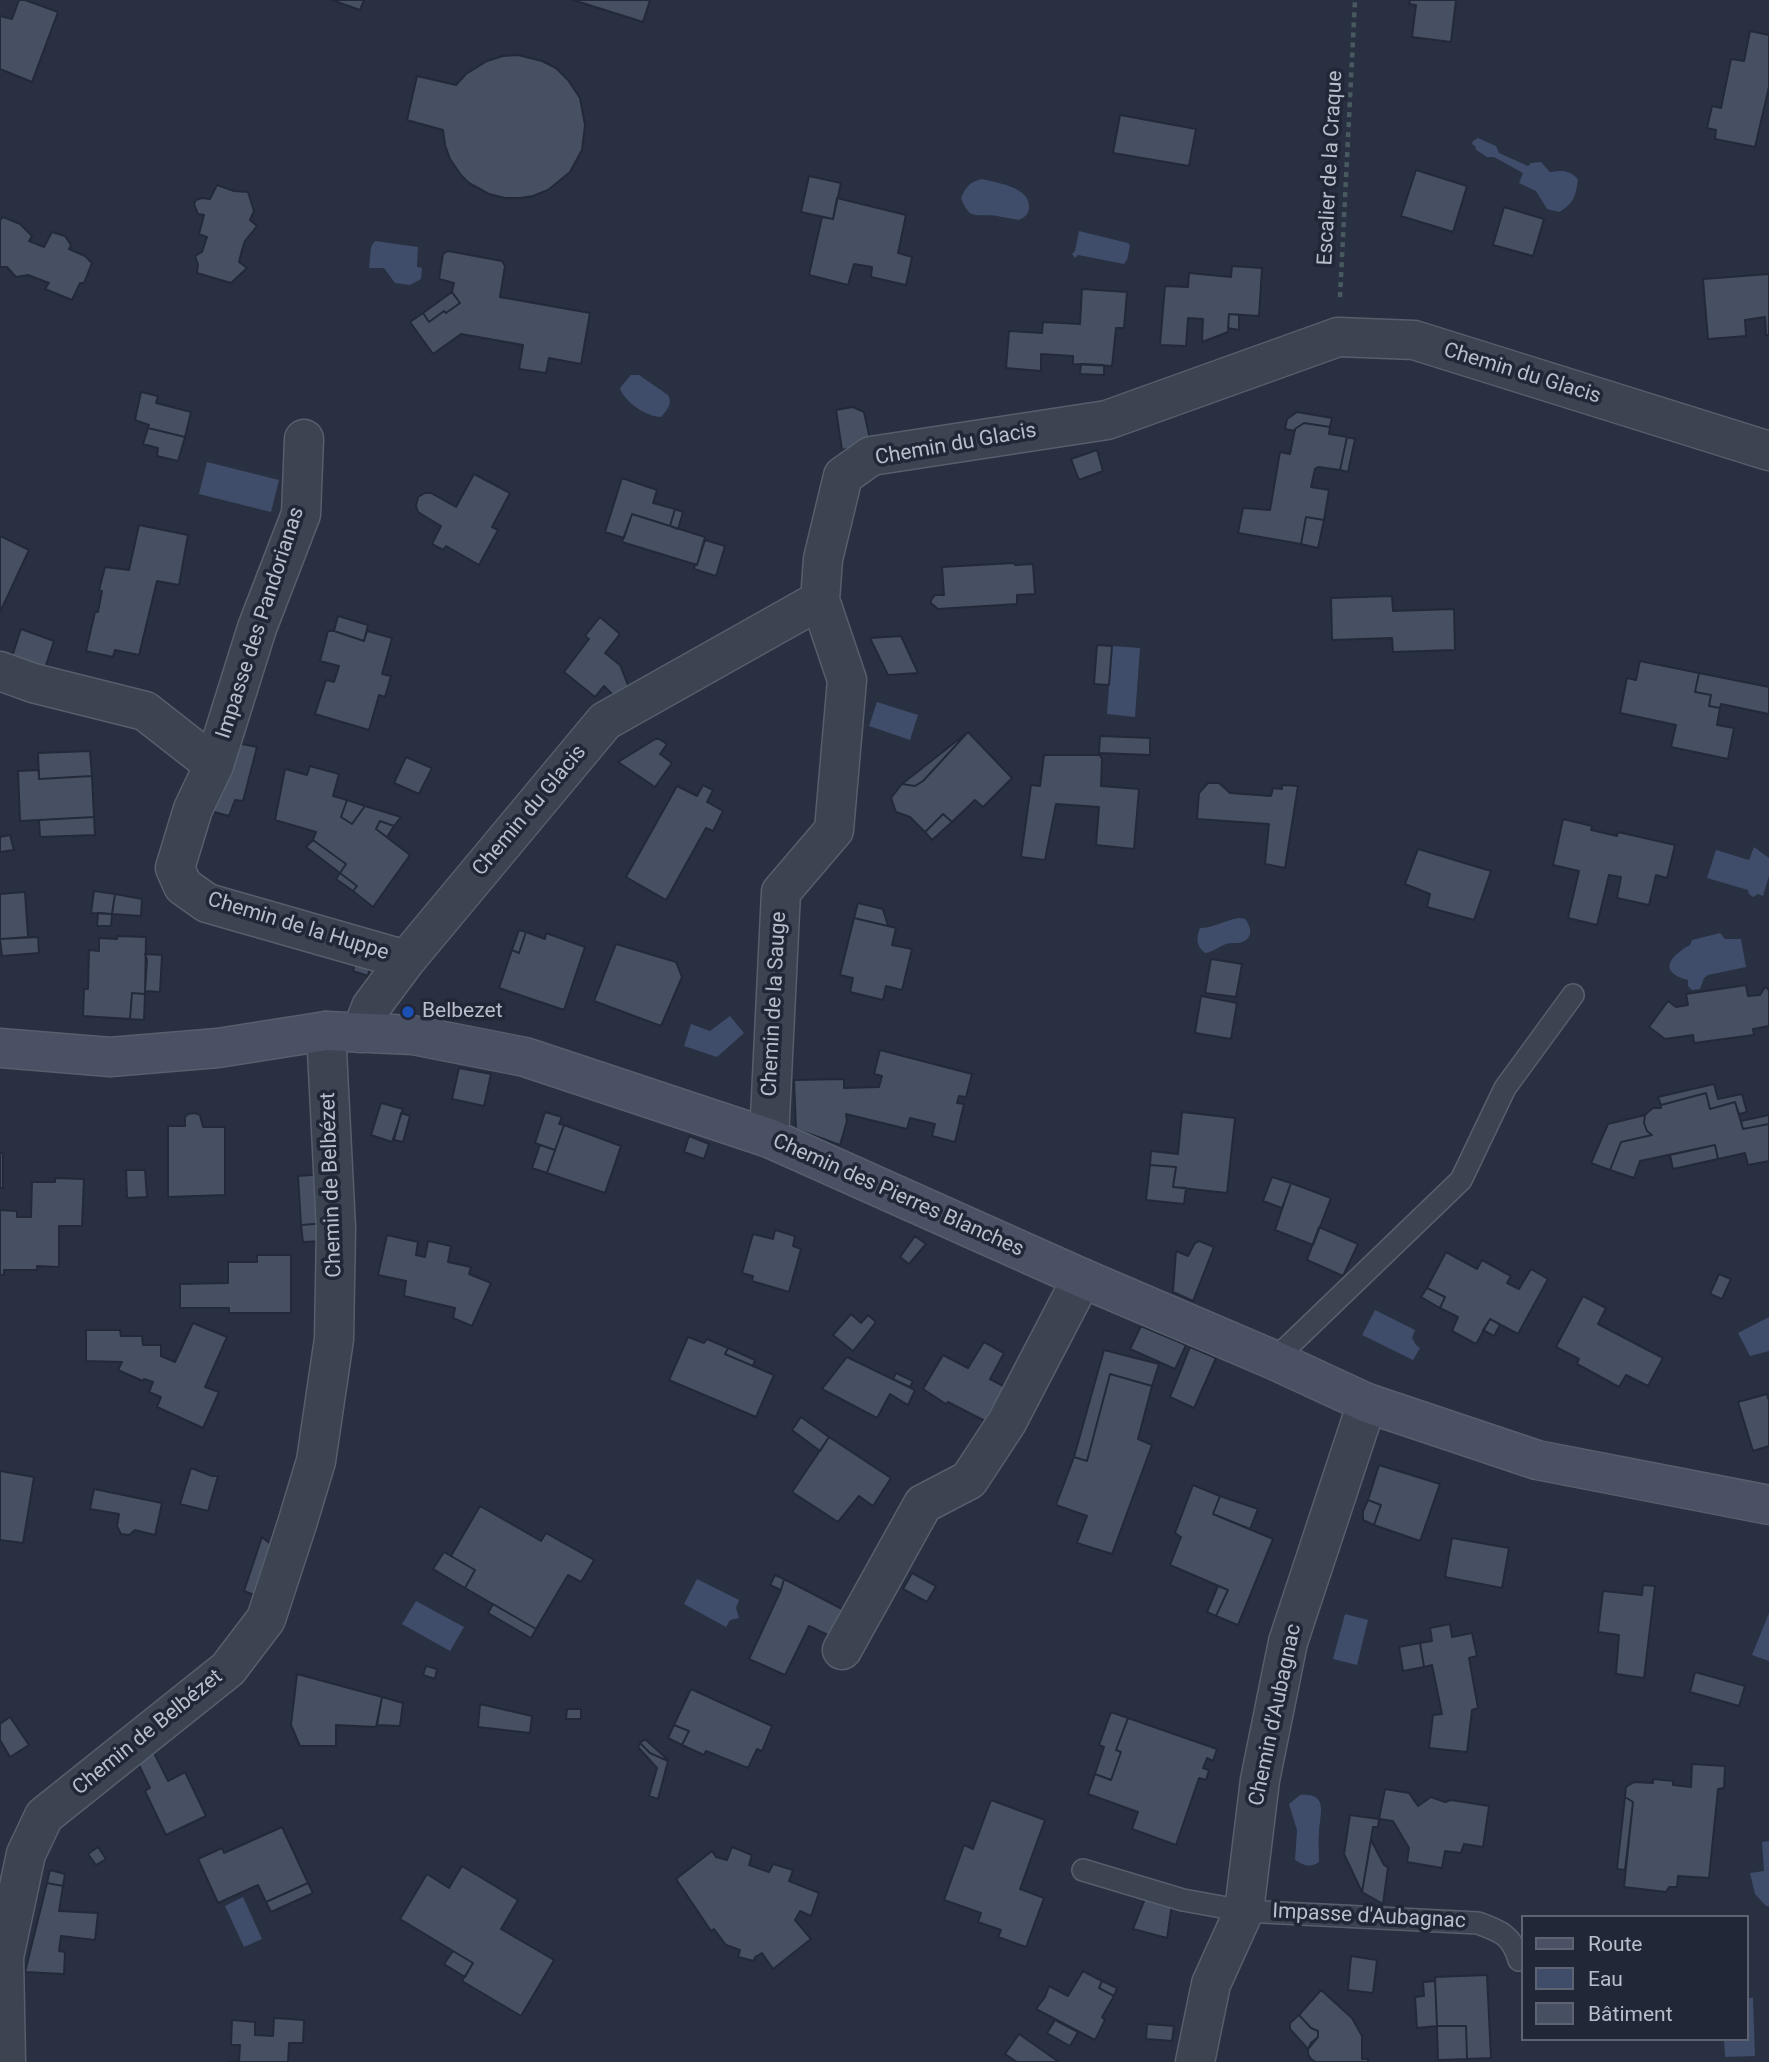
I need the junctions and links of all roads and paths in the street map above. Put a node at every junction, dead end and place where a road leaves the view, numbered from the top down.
1 (1355, 0) edge
2 (1338, 337) junction
3 (304, 439) dead end
4 (1769, 451) edge
5 (820, 600) junction
6 (0, 671) edge
7 (214, 765) junction
8 (407, 960) junction
9 (1573, 995) dead end
10 (343, 1032) junction
11 (0, 1048) edge
12 (769, 1138) junction
13 (1082, 1278) junction
14 (1274, 1360) junction
15 (1367, 1403) junction
16 (1769, 1506) edge
17 (842, 1650) dead end
18 (1083, 1870) dead end
19 (1244, 1911) junction
20 (2, 1956) edge
21 (1519, 1960) dead end
22 (6, 2062) edge
23 (1195, 2062) edge

1 - 2 path, Escalier de la Craque
2 - 4 street, Chemin du Glacis
2 - 5 street, Chemin du Glacis
3 - 7 street, Impasse des Pandorianas
5 - 8 street, Chemin du Glacis
5 - 12 street, Chemin de la Sauge
6 - 7 street
7 - 8 street, Chemin de la Huppe
8 - 10 street, Chemin du Glacis
9 - 14 lane
10 - 11 street, Chemin des Pierres Blanches
10 - 12 street, Chemin des Pierres Blanches
10 - 20 street, Chemin de Belbézet
12 - 13 street, Chemin des Pierres Blanches
13 - 14 street, Chemin des Pierres Blanches
13 - 17 street
14 - 15 street, Chemin des Pierres Blanches
15 - 16 street, Chemin des Pierres Blanches
15 - 19 street, Chemin d'Aubagnac
18 - 19 lane
19 - 21 lane, Impasse d'Aubagnac
19 - 23 street, Chemin d'Aubagnac
20 - 22 street, Chemin de Belbézet

